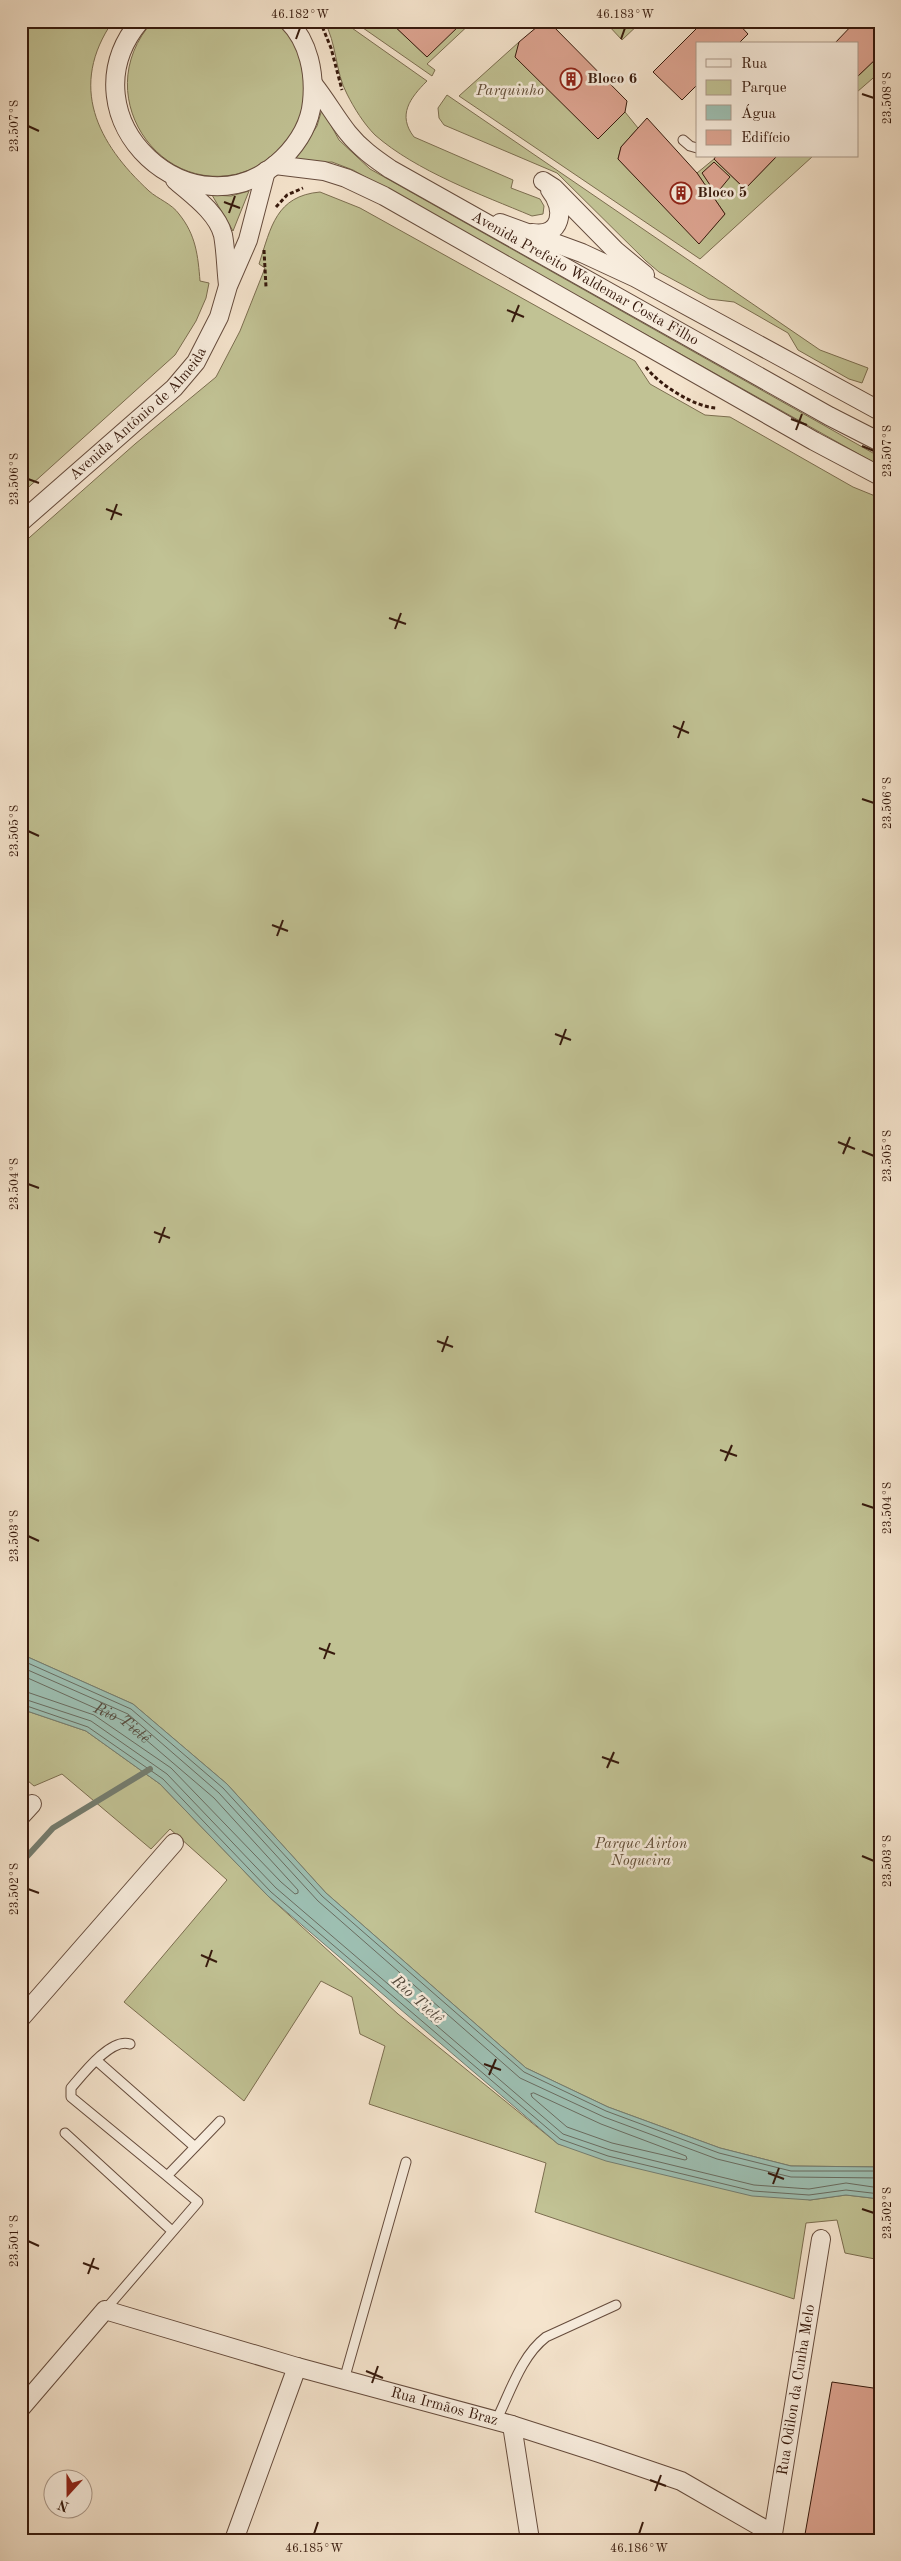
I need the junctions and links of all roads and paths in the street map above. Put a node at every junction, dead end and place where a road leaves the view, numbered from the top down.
1 (140, 21) edge
2 (288, 21) edge
3 (314, 85) junction
4 (683, 140) dead end
5 (696, 148) edge
6 (271, 168) junction
7 (167, 174) junction
8 (307, 187) dead end
9 (461, 210) junction
10 (272, 213) dead end
11 (529, 233) junction
12 (264, 244) dead end
13 (228, 286) junction
14 (266, 287) dead end
15 (680, 301) junction
16 (644, 364) dead end
17 (723, 408) dead end
18 (880, 411) edge
19 (880, 442) edge
20 (880, 476) edge
21 (21, 522) edge
22 (174, 1843) dead end
23 (21, 2018) edge
24 (130, 2044) dead end
25 (96, 2060) junction
26 (220, 2121) dead end
27 (65, 2133) dead end
28 (196, 2147) junction
29 (406, 2162) dead end
30 (167, 2176) junction
31 (172, 2231) junction
32 (822, 2239) dead end
33 (616, 2305) dead end
34 (105, 2310) junction
35 (297, 2367) junction
36 (344, 2380) junction
37 (21, 2408) edge
38 (504, 2423) junction
39 (773, 2537) edge
40 (234, 2540) edge
41 (530, 2540) edge

1 - 7 street, Avenida Antônio de Almeida
2 - 3 street, Avenida Antônio de Almeida
3 - 6 street, Avenida Antônio de Almeida
3 - 9 street, Avenida Prefeito Waldemar Costa Filho
4 - 5 lane
6 - 7 street, Avenida Antônio de Almeida
6 - 13 street, Avenida Antônio de Almeida
6 - 20 street
7 - 13 street, Avenida Antônio de Almeida
8 - 10 path
9 - 11 street
9 - 19 street, Avenida Prefeito Waldemar Costa Filho
11 - 15 street
11 - 15 street
12 - 14 path
13 - 21 street, Avenida Antônio de Almeida
15 - 18 street
16 - 17 path
22 - 23 street
24 - 25 lane
25 - 28 lane
25 - 30 lane
26 - 28 lane
27 - 31 lane
28 - 30 lane
29 - 36 lane
30 - 31 lane
31 - 34 lane
32 - 39 street, Rua Odilon da Cunha Melo
33 - 38 lane
34 - 35 street, Rua Irmãos Braz
34 - 37 street
35 - 36 street, Rua Irmãos Braz
35 - 40 street
36 - 38 street, Rua Irmãos Braz
38 - 39 street, Rua Irmãos Braz
38 - 41 street

